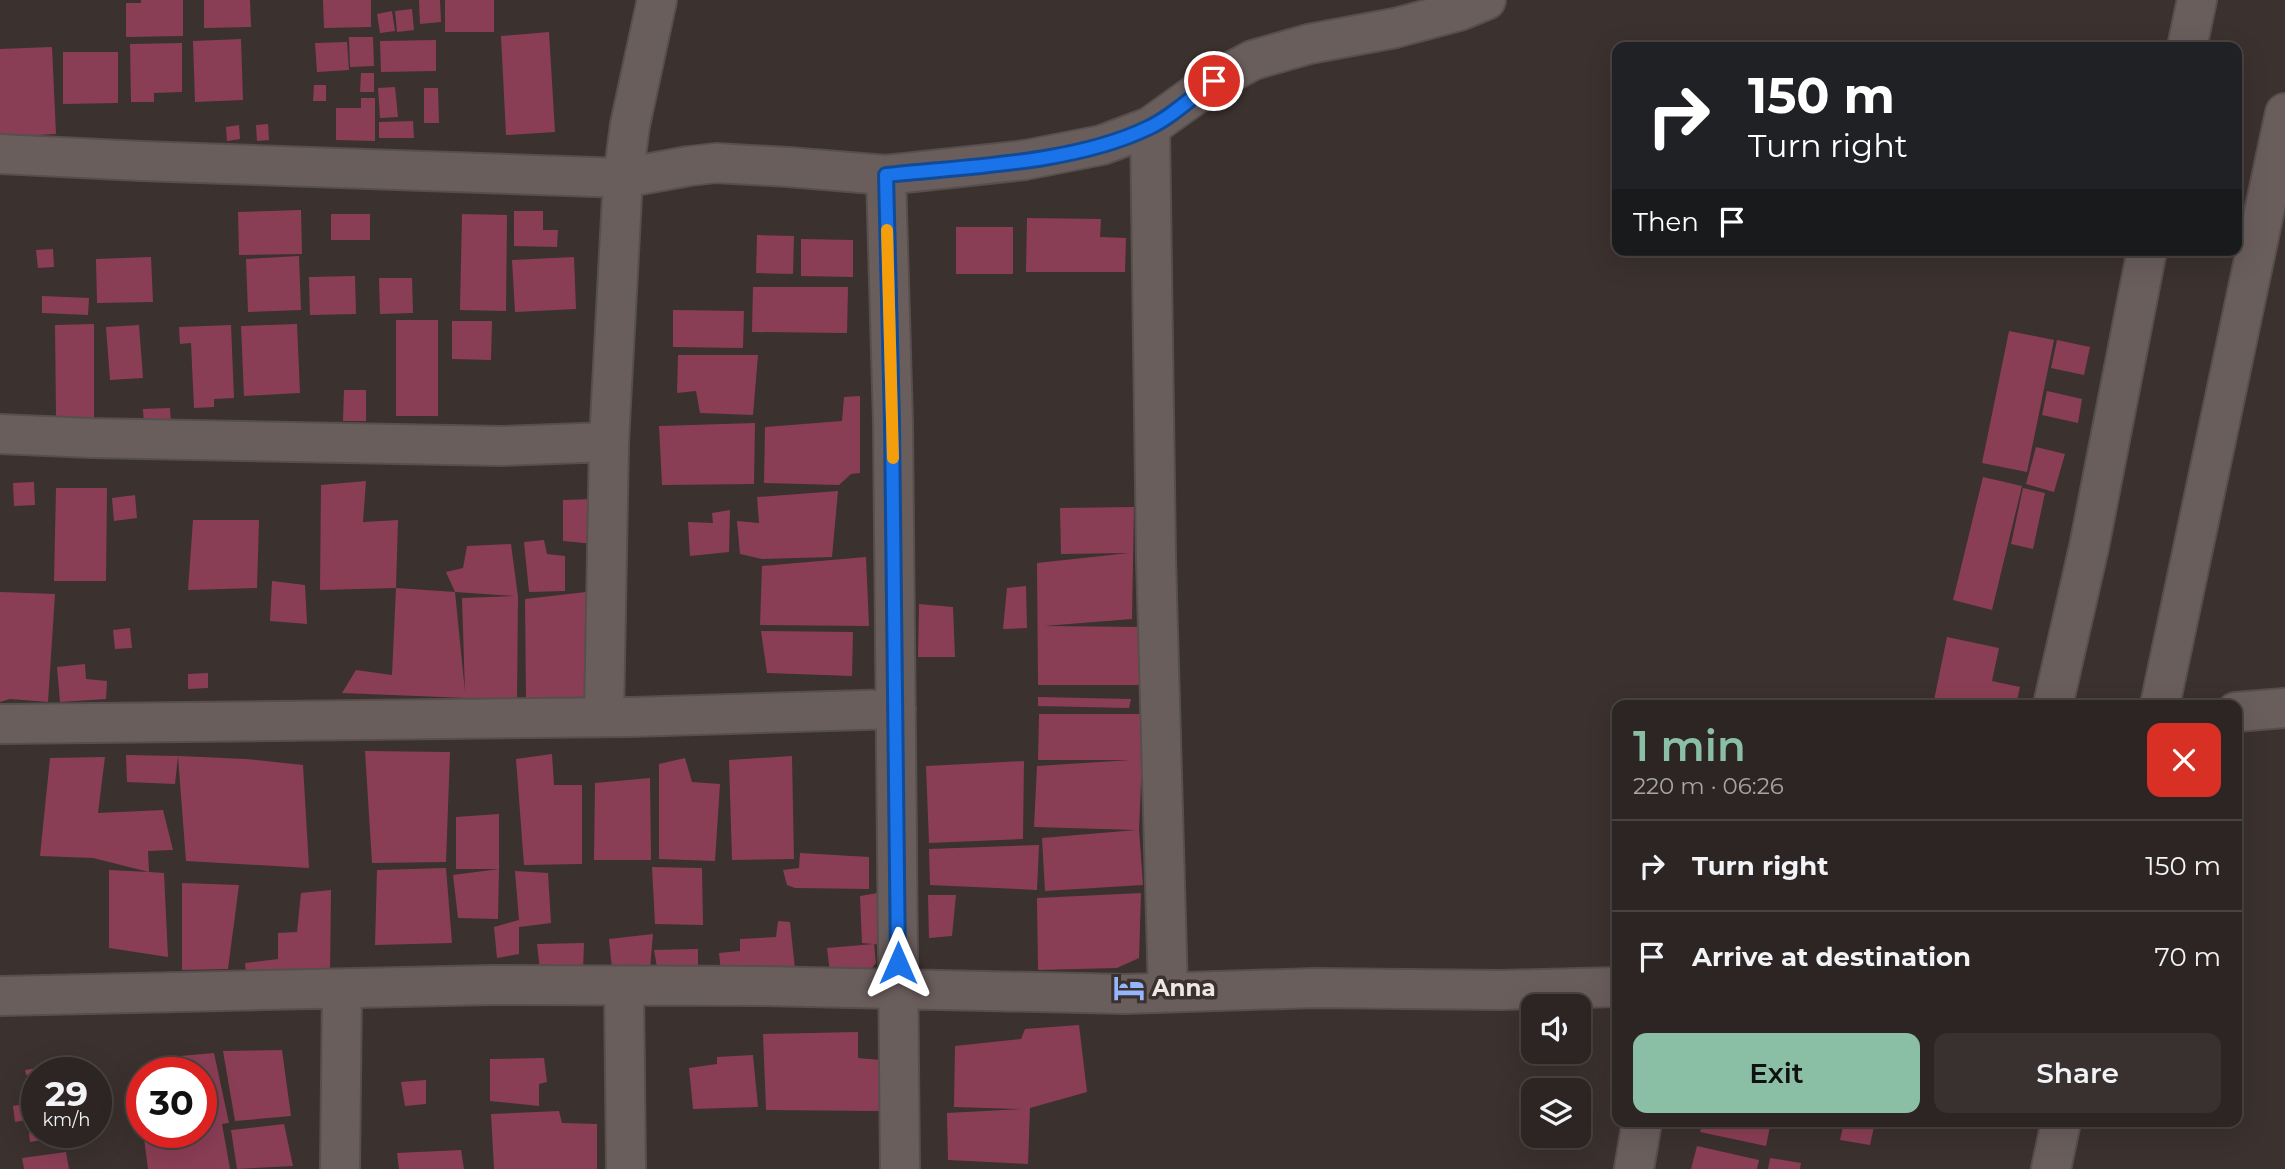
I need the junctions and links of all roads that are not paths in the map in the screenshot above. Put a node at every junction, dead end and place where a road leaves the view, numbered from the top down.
1 (657, 0) edge
2 (1486, 0) edge
3 (2197, 0) edge
4 (2188, 42) edge
5 (2285, 113) edge
6 (1150, 127) junction
7 (0, 154) edge
8 (886, 175) junction
9 (623, 178) junction
10 (2146, 256) edge
11 (0, 434) edge
12 (609, 442) junction
13 (2054, 700) edge
14 (2161, 700) edge
15 (2285, 708) edge
16 (896, 709) junction
17 (2242, 712) edge
18 (604, 717) junction
19 (0, 724) edge
20 (624, 987) junction
21 (1612, 988) edge
22 (342, 990) junction
23 (899, 990) junction
24 (1168, 992) junction
25 (0, 996) edge
26 (1641, 1127) edge
27 (2060, 1127) edge
28 (340, 1169) edge
29 (626, 1169) edge
30 (900, 1169) edge
31 (1634, 1169) edge
32 (2051, 1169) edge

1 - 9 street
2 - 6 street
3 - 4 street
5 - 14 street
6 - 8 street
6 - 24 street
7 - 9 street
8 - 9 street
8 - 16 street
9 - 12 street
10 - 13 street
11 - 12 street
12 - 18 street
15 - 17 street
16 - 18 street
16 - 23 street
18 - 19 street
20 - 22 street
20 - 23 street
20 - 29 street
21 - 24 street
22 - 25 street
22 - 28 street
23 - 24 street
23 - 30 street
26 - 31 street
27 - 32 street

